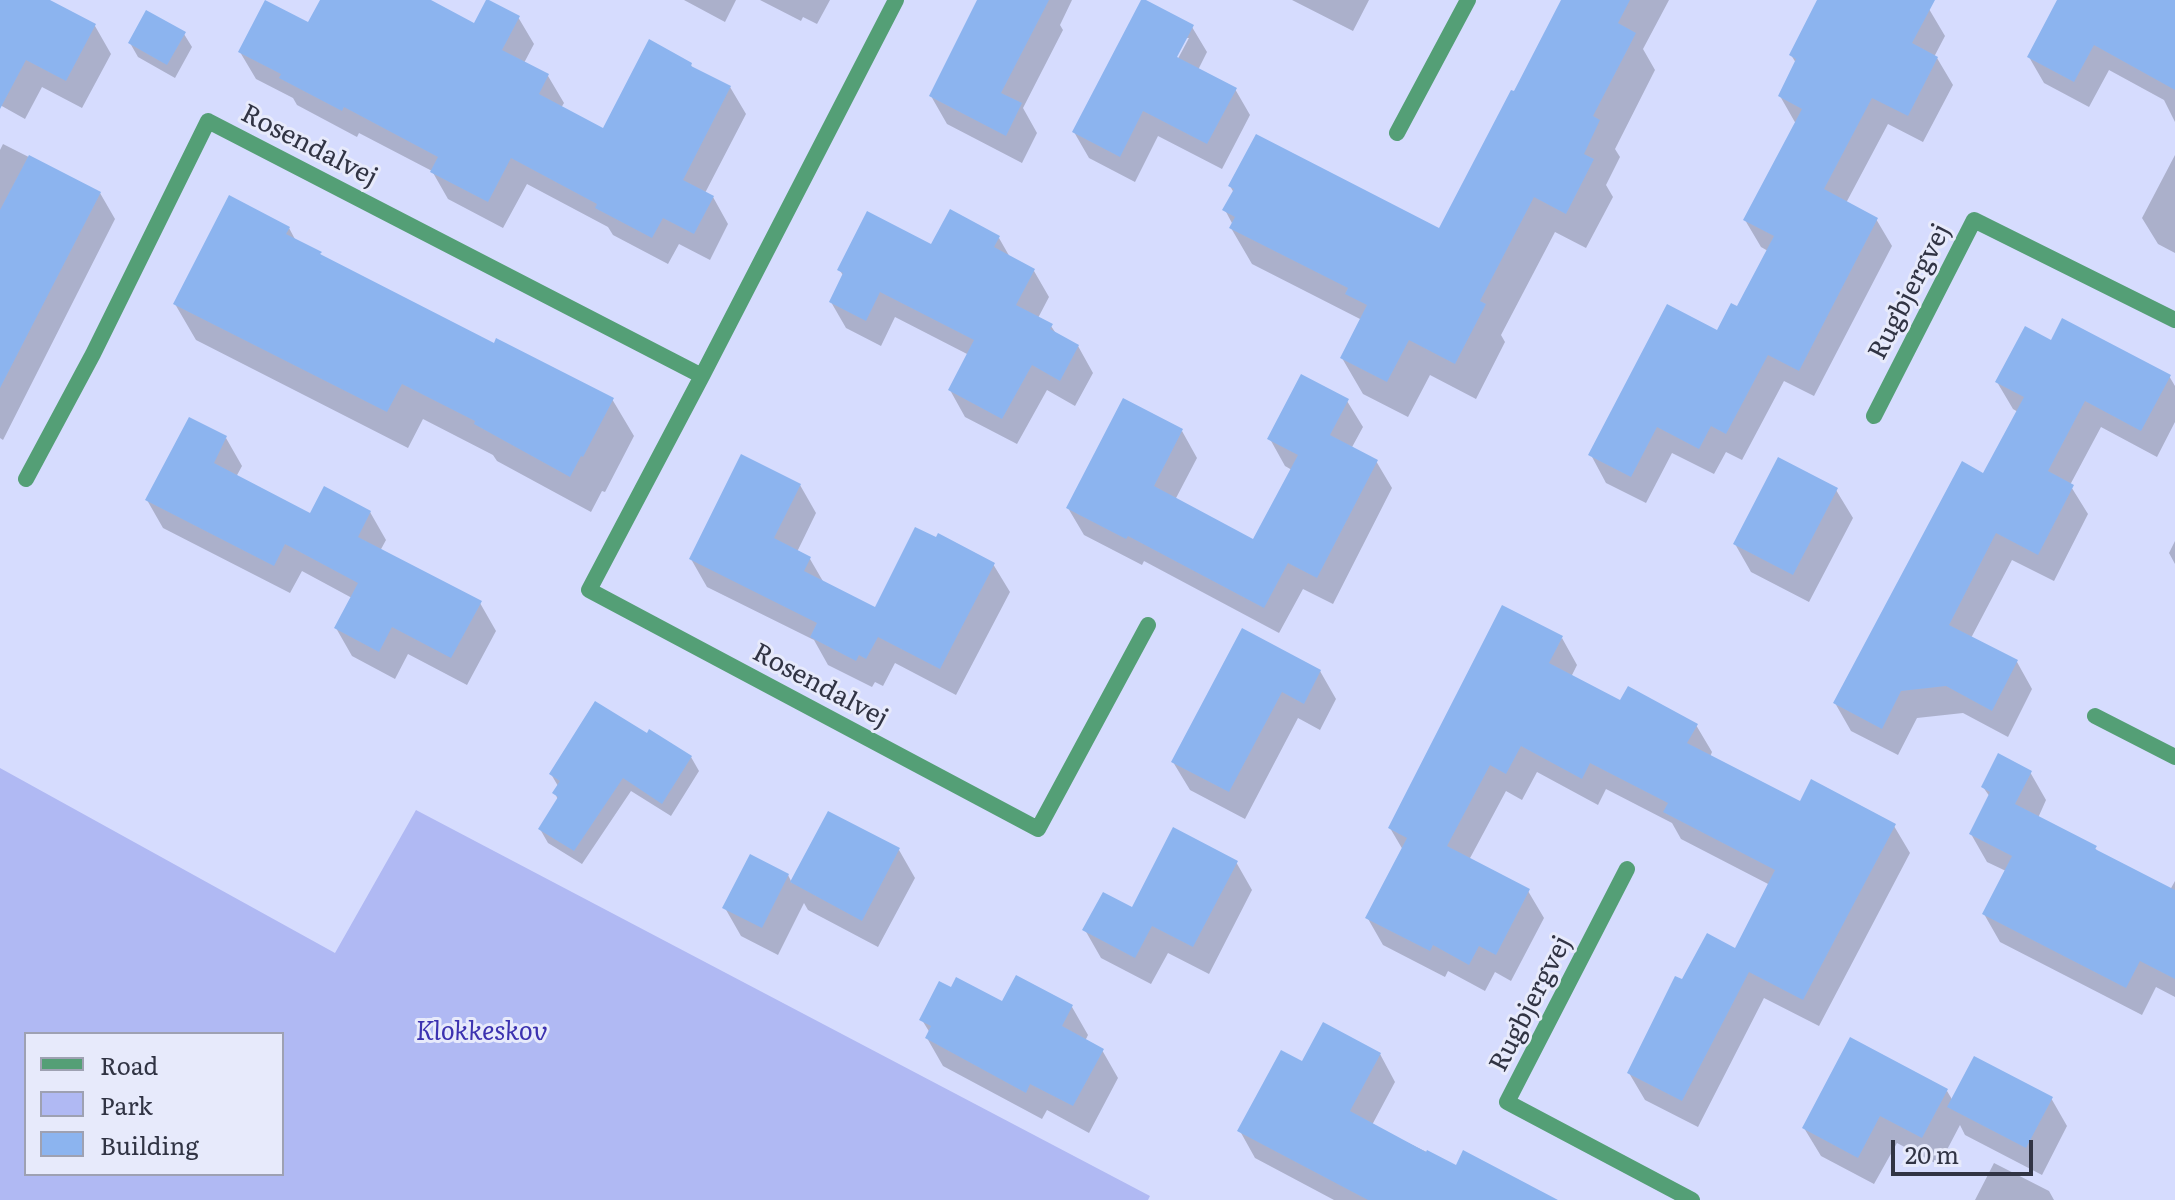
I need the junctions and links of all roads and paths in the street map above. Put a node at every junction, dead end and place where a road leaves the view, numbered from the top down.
1 (896, 0) edge
2 (1468, 0) edge
3 (1397, 133) dead end
4 (2175, 320) edge
5 (702, 376) junction
6 (1874, 416) dead end
7 (26, 479) dead end
8 (1148, 625) dead end
9 (2095, 716) dead end
10 (2175, 757) edge
11 (1627, 869) dead end
12 (1692, 1200) edge

1 - 5 street, Rosendalvej
2 - 3 street
4 - 6 street, Rugbjergvej
5 - 7 street, Rosendalvej
5 - 8 street, Rosendalvej
9 - 10 street
11 - 12 street, Rugbjergvej

